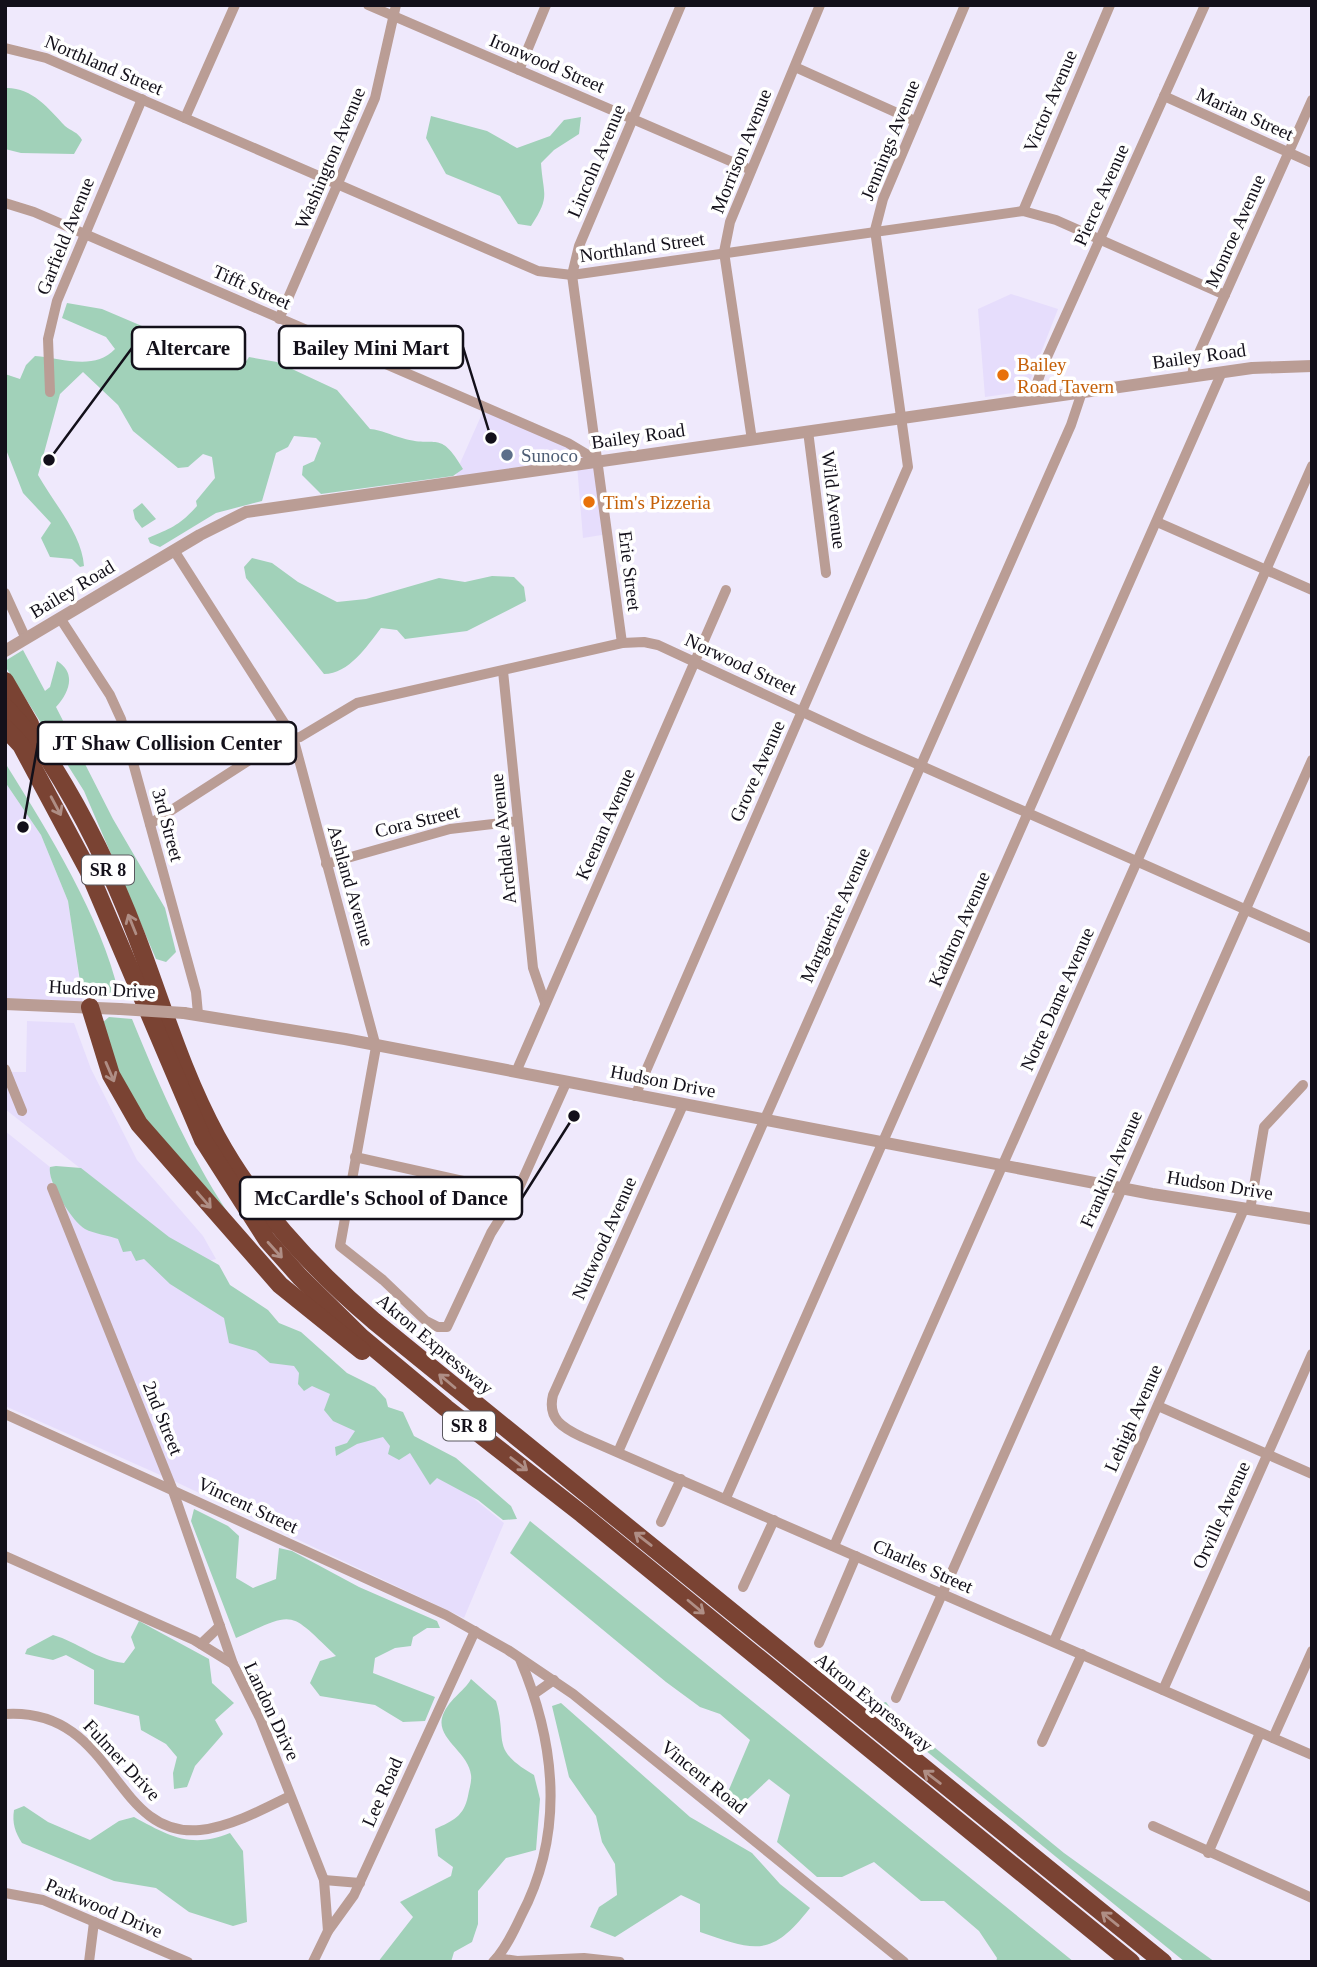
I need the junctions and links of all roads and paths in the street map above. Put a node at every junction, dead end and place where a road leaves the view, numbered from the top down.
1 (234, 5) edge
2 (368, 5) edge
3 (546, 5) edge
4 (681, 5) edge
5 (820, 5) edge
6 (965, 5) edge
7 (1110, 5) edge
8 (1205, 5) edge
9 (395, 11) edge
10 (5, 48) edge
11 (795, 67) junction
12 (519, 70) junction
13 (1164, 96) junction
14 (142, 99) junction
15 (1312, 100) edge
16 (185, 118) junction
17 (632, 119) junction
18 (915, 121) junction
19 (1289, 153) junction
20 (1312, 163) edge
21 (751, 170) junction
22 (338, 185) junction
23 (5, 203) edge
24 (1023, 211) junction
25 (875, 230) junction
26 (85, 233) junction
27 (1100, 239) junction
28 (724, 252) junction
29 (572, 275) junction
30 (1225, 295) junction
31 (279, 318) junction
32 (1312, 366) edge
33 (1222, 372) junction
34 (1192, 376) junction
35 (50, 392) dead end
36 (1083, 393) junction
37 (1031, 400) junction
38 (903, 418) junction
39 (807, 432) junction
40 (752, 440) junction
41 (598, 461) junction
42 (1312, 466) edge
43 (1157, 522) junction
44 (175, 552) junction
45 (1266, 569) junction
46 (826, 573) dead end
47 (726, 590) dead end
48 (1312, 590) edge
49 (5, 593) edge
50 (60, 618) junction
51 (23, 641) junction
52 (622, 643) junction
53 (5, 651) edge
54 (695, 662) junction
55 (503, 671) junction
56 (5, 681) edge
57 (5, 707) edge
58 (802, 712) junction
59 (5, 728) edge
60 (293, 737) junction
61 (48, 758) junction
62 (1312, 760) edge
63 (921, 765) junction
64 (1028, 813) junction
65 (517, 821) junction
66 (150, 824) junction
67 (1137, 861) junction
68 (326, 864) junction
69 (1246, 909) junction
70 (1312, 939) edge
71 (545, 1003) junction
72 (5, 1004) edge
73 (90, 1006) junction
74 (198, 1014) junction
75 (376, 1047) junction
76 (5, 1069) edge
77 (516, 1072) junction
78 (566, 1083) junction
79 (1303, 1085) dead end
80 (635, 1096) junction
81 (683, 1105) junction
82 (22, 1111) dead end
83 (763, 1120) junction
84 (883, 1143) junction
85 (355, 1157) junction
86 (1003, 1165) junction
87 (463, 1181) dead end
88 (52, 1188) dead end
89 (1123, 1188) junction
90 (1247, 1210) junction
91 (1312, 1219) edge
92 (1312, 1354) edge
93 (558, 1385) joint
94 (1158, 1405) junction
95 (446, 1408) junction
96 (5, 1414) edge
97 (618, 1452) junction
98 (1267, 1454) junction
99 (1312, 1474) edge
100 (681, 1479) junction
101 (172, 1488) junction
102 (726, 1498) junction
103 (774, 1520) junction
104 (661, 1522) dead end
105 (834, 1546) junction
106 (5, 1556) edge
107 (856, 1556) junction
108 (744, 1587) dead end
109 (942, 1593) junction
110 (220, 1626) junction
111 (475, 1631) junction
112 (1054, 1641) junction
113 (819, 1643) dead end
114 (201, 1644) junction
115 (1312, 1651) edge
116 (1082, 1654) junction
117 (520, 1659) junction
118 (233, 1664) junction
119 (554, 1681) junction
120 (1163, 1690) junction
121 (534, 1694) junction
122 (896, 1698) dead end
123 (5, 1714) edge
124 (1261, 1732) junction
125 (1273, 1738) junction
126 (1042, 1742) dead end
127 (1312, 1755) edge
128 (290, 1796) junction
129 (1153, 1826) dead end
130 (1208, 1853) junction
131 (324, 1880) junction
132 (360, 1883) junction
133 (5, 1893) edge
134 (1312, 1898) edge
135 (94, 1922) junction
136 (328, 1931) junction
137 (495, 1960) edge
138 (89, 1962) edge
139 (188, 1962) edge
140 (313, 1962) edge
141 (620, 1962) edge
142 (904, 1962) edge
143 (1131, 1962) edge
144 (1163, 1962) edge

1 - 16 street
2 - 9 street, Ironwood Street
3 - 12 street
4 - 17 street, Lincoln Avenue
5 - 11 street, Morrison Avenue
6 - 18 street, Jennings Avenue
7 - 24 street, Victor Avenue
8 - 13 street, Pierce Avenue
9 - 12 street, Ironwood Street
9 - 22 street, Washington Avenue
10 - 14 street, Northland Street
11 - 18 street
11 - 21 street, Morrison Avenue
12 - 17 street, Ironwood Street
13 - 19 street, Marian Street
13 - 27 street, Pierce Avenue
14 - 16 street, Northland Street
14 - 26 street, Garfield Avenue
15 - 19 street, Monroe Avenue
16 - 22 street, Northland Street
17 - 21 street, Ironwood Street
17 - 29 street, Lincoln Avenue
18 - 25 street, Jennings Avenue
19 - 20 street, Marian Street
19 - 30 street, Monroe Avenue
21 - 28 street, Morrison Avenue
22 - 29 street, Northland Street
22 - 31 street, Washington Avenue
23 - 26 street, Tifft Street
24 - 25 street, Northland Street
24 - 27 street, Northland Street
25 - 28 street, Northland Street
25 - 38 street, Jennings Avenue
26 - 31 street, Tifft Street
26 - 35 street, Garfield Avenue
27 - 30 street, Northland Street
27 - 37 street, Pierce Avenue
28 - 29 street, Northland Street
28 - 40 street, Morrison Avenue
29 - 41 street, Lincoln Avenue
30 - 34 street, Monroe Avenue
31 - 41 street, Tifft Street
32 - 33 street, Bailey Road
33 - 34 street, Bailey Road
33 - 43 street, Kathron Avenue
34 - 36 street, Bailey Road
36 - 37 street, Bailey Road
36 - 63 street, Marguerite Avenue
37 - 38 street, Bailey Road
38 - 39 street, Bailey Road
38 - 58 street, Grove Avenue
39 - 40 street, Bailey Road
39 - 46 street, Wild Avenue
40 - 41 street, Bailey Road
41 - 44 street, Bailey Road
41 - 52 street, Erie Street
42 - 45 street, Notre Dame Avenue
43 - 45 street
43 - 64 street, Kathron Avenue
44 - 50 street, Bailey Road
44 - 60 street, Ashland Avenue
45 - 48 street
45 - 67 street, Notre Dame Avenue
47 - 54 street, Keenan Avenue
49 - 51 street
50 - 51 street, Bailey Road
50 - 66 street, 3rd Street
51 - 53 street, Bailey Road
52 - 54 street, Norwood Street
52 - 55 street, Norwood Street
54 - 58 street, Norwood Street
54 - 71 street, Keenan Avenue
55 - 60 street, Norwood Street
55 - 65 street, Archdale Avenue
56 - 61 highway
57 - 61 highway, Akron Expressway / SR 8
58 - 63 street, Norwood Street
58 - 80 street, Grove Avenue
59 -> 95 highway, Akron Expressway / SR 8
60 - 66 street, Norwood Street
60 - 68 street, Ashland Avenue
144 -> 61 highway, Akron Expressway / SR 8
62 - 69 street, Franklin Avenue
63 - 64 street, Norwood Street
63 - 83 street, Marguerite Avenue
64 - 67 street, Norwood Street
64 - 84 street, Kathron Avenue
65 - 68 street, Cora Street
65 - 71 street, Archdale Avenue
66 - 74 street, 3rd Street
67 - 69 street, Norwood Street
67 - 86 street, Notre Dame Avenue
68 - 75 street, Ashland Avenue
69 - 70 street, Norwood Street
69 - 89 street, Franklin Avenue
71 - 77 street, Keenan Avenue
72 - 73 street, Hudson Drive
73 - 74 street, Hudson Drive, bridge
73 -> 95 highway
74 - 75 street, Hudson Drive
75 - 77 street, Hudson Drive
75 - 85 street, Ashland Avenue
76 - 82 street
77 - 78 street, Hudson Drive
78 - 80 street, Hudson Drive
78 - 85 street, Ashland Avenue
79 - 90 street, Lehigh Avenue
80 - 81 street, Hudson Drive
81 - 83 street, Hudson Drive
81 - 93 street, Nutwood Avenue
83 - 84 street, Hudson Drive
83 - 97 street, Marguerite Avenue
84 - 86 street, Hudson Drive
84 - 102 street, Kathron Avenue
85 - 87 street
86 - 89 street, Hudson Drive
86 - 105 street, Notre Dame Avenue
88 - 101 street, 2nd Street
89 - 90 street, Hudson Drive
89 - 109 street, Franklin Avenue
90 - 91 street, Hudson Drive
90 - 94 street, Lehigh Avenue
92 - 98 street, Orville Avenue
93 - 97 street, Charles Street
94 - 98 street
94 - 112 street, Lehigh Avenue
95 -> 143 highway, Akron Expressway / SR 8
96 - 101 street, Vincent Street
97 - 100 street, Charles Street
98 - 99 street
98 - 120 street, Orville Avenue
100 - 102 street, Charles Street
100 - 104 street
101 - 110 street, 2nd Street
101 - 111 street, Vincent Street
102 - 103 street, Charles Street
103 - 105 street, Charles Street
103 - 108 street
105 - 107 street, Charles Street
106 - 114 street, Landon Drive
107 - 109 street, Charles Street
107 - 113 street
109 - 112 street, Charles Street
109 - 122 street, Franklin Avenue
110 - 114 street
110 - 118 street, 2nd Street
111 - 117 street, Vincent Road
111 - 132 street, Lee Road
112 - 116 street, Charles Street
114 - 118 street, Landon Drive
115 - 125 street
116 - 120 street, Charles Street
116 - 126 street
117 - 119 street, Vincent Road
117 - 121 street
118 - 128 street, Landon Drive
119 - 121 street
119 - 142 street, Vincent Road
120 - 124 street, Charles Street
121 - 137 street
123 - 128 street, Fulmer Drive
124 - 125 street, Charles Street
124 - 130 street
125 - 127 street, Charles Street
128 - 131 street, Landon Drive
129 - 130 street
130 - 134 street
131 - 132 street
131 - 136 street, Landon Drive
132 - 136 street, Lee Road
133 - 135 street, Parkwood Drive
135 - 138 street
135 - 139 street, Parkwood Drive
136 - 140 street, Lee Road
137 - 141 street

